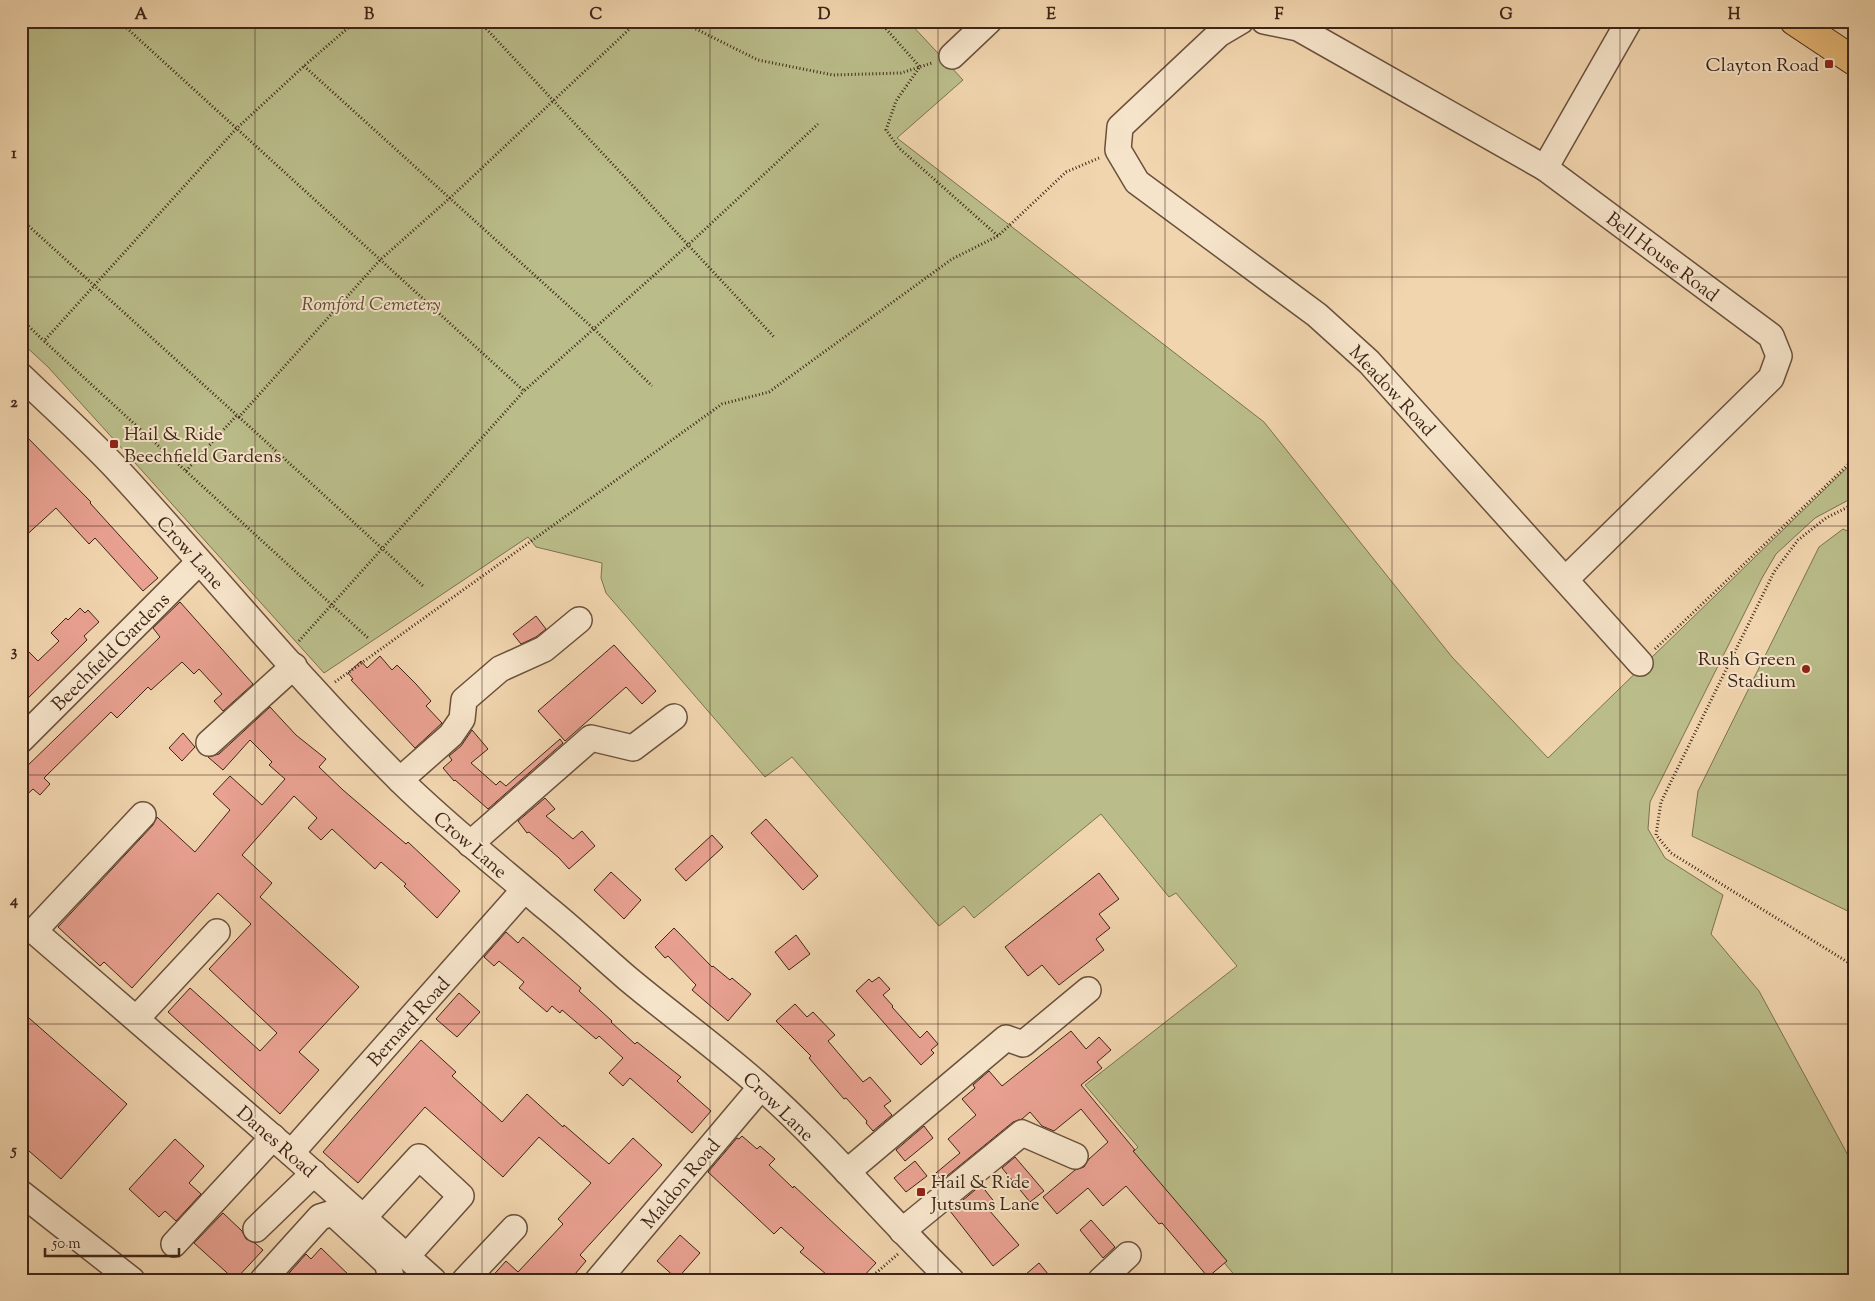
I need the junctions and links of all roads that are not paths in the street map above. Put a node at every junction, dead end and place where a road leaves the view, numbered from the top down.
1 (989, 21) edge
2 (1242, 21) edge
3 (1264, 21) edge
4 (1629, 21) edge
5 (1794, 21) edge
6 (952, 56) dead end
7 (1854, 61) edge
8 (1545, 168) junction
9 (21, 376) edge
10 (199, 562) junction
11 (1566, 579) junction
12 (579, 620) dead end
13 (289, 662) junction
14 (1640, 663) road end
15 (674, 717) dead end
16 (21, 740) edge
17 (209, 743) dead end
18 (400, 780) junction
19 (142, 815) dead end
20 (470, 844) junction
21 (524, 890) junction
22 (216, 932) dead end
23 (1088, 990) dead end
24 (129, 1011) junction
25 (761, 1087) junction
26 (282, 1145) junction
27 (1075, 1156) dead end
28 (847, 1172) junction
29 (314, 1173) junction
30 (21, 1194) edge
31 (339, 1206) junction
32 (364, 1218) junction
33 (514, 1228) dead end
34 (256, 1229) dead end
35 (907, 1237) junction
36 (174, 1244) dead end
37 (1128, 1255) dead end
38 (407, 1256) junction
39 (132, 1280) edge
40 (263, 1280) edge
41 (392, 1280) edge
42 (433, 1280) edge
43 (465, 1280) edge
44 (598, 1280) edge
45 (951, 1280) edge
46 (1101, 1280) edge

1 - 6 street
2 - 11 street, Meadow Road
3 - 8 street, Bell House Road
4 - 8 street
5 - 7 main road
8 - 11 street, Bell House Road
9 - 10 street, Crow Lane
10 - 13 street, Crow Lane
10 - 16 street, Beechfield Gardens
11 - 14 street, Meadow Road
12 - 18 street
13 - 17 street
13 - 18 street, Crow Lane
15 - 20 street
18 - 20 street, Crow Lane
19 - 24 street, Danes Road
20 - 21 street, Crow Lane
21 - 25 street, Crow Lane
21 - 26 street, Bernard Road
22 - 24 street
23 - 28 street
24 - 26 street, Danes Road
25 - 28 street, Crow Lane
25 - 44 street, Maldon Road
26 - 29 street, Danes Road
26 - 36 street, Bernard Road
27 - 35 street
28 - 35 street, Crow Lane
29 - 31 street, Danes Road
29 - 34 street
30 - 39 street
31 - 32 street, Danes Road
31 - 40 street
31 - 41 street
32 - 38 street, Danes Road
32 - 38 street
33 - 43 street
35 - 45 street, Crow Lane
37 - 46 street
38 - 42 street, Danes Road

